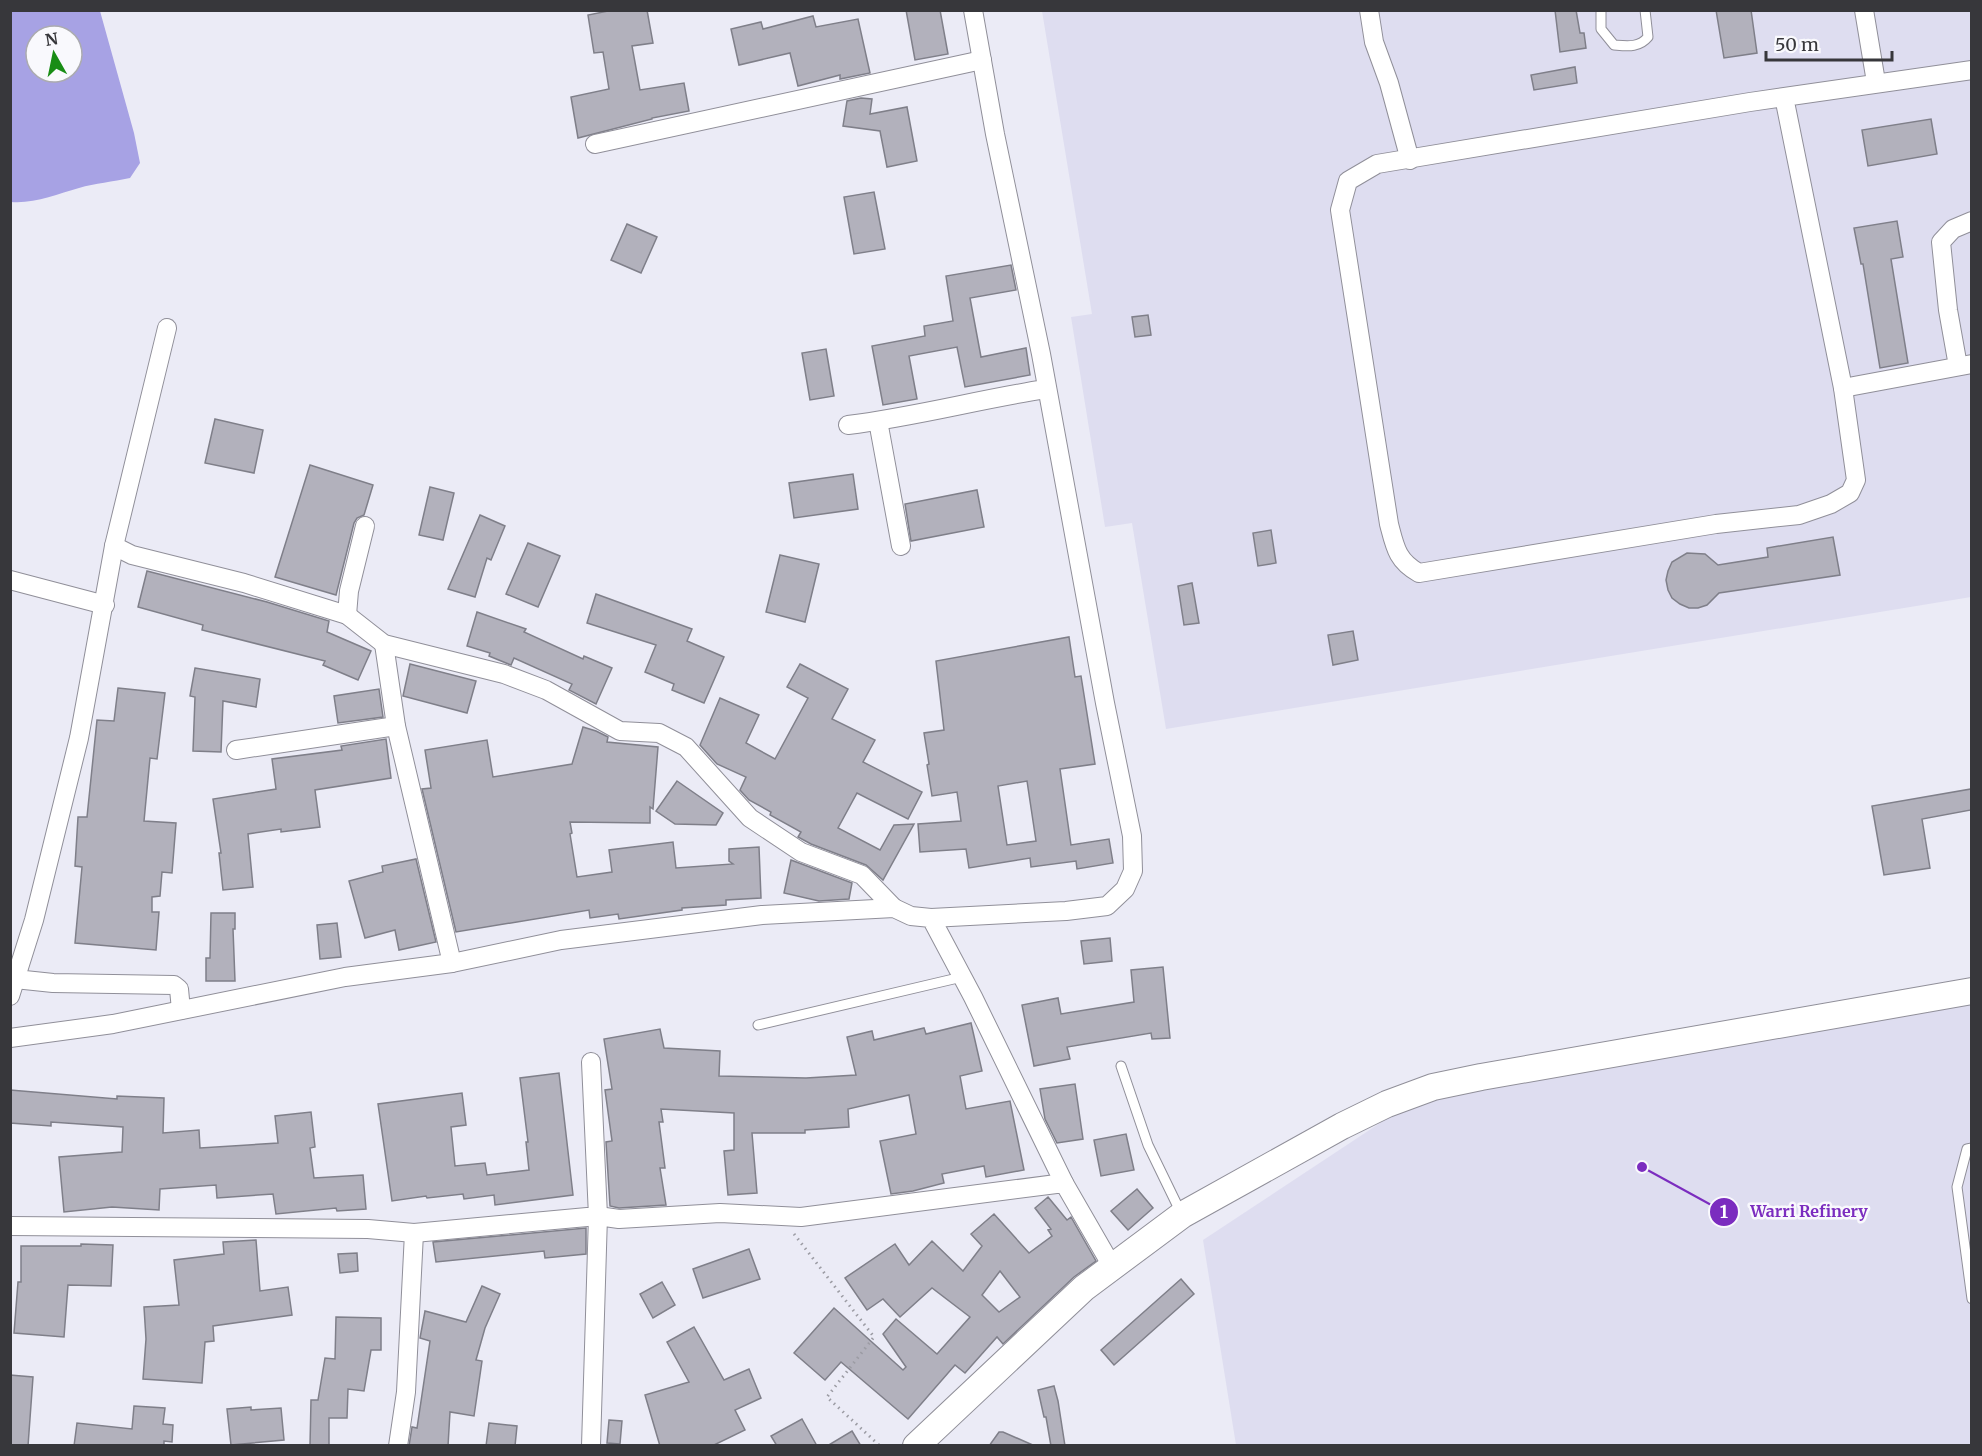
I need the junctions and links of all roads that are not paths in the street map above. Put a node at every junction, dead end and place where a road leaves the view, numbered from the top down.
1 (974, 10) edge
2 (1369, 10) edge
3 (1601, 10) edge
4 (1645, 10) edge
5 (1864, 10) edge
6 (982, 60) junction
7 (1971, 70) edge
8 (1876, 82) junction
9 (1784, 97) junction
10 (595, 144) dead end
11 (1410, 160) junction
12 (1971, 221) edge
13 (167, 328) dead end
14 (1965, 365) edge
15 (1843, 388) junction
16 (1046, 389) junction
17 (878, 421) junction
18 (848, 425) dead end
19 (365, 526) dead end
20 (114, 546) junction
21 (901, 546) dead end
22 (10, 580) edge
23 (105, 604) junction
24 (347, 615) junction
25 (384, 644) junction
26 (396, 726) junction
27 (236, 750) dead end
28 (894, 908) junction
29 (931, 918) junction
30 (452, 963) junction
31 (962, 977) junction
32 (13, 987) edge
33 (1971, 991) edge
34 (181, 1010) junction
35 (758, 1025) dead end
36 (10, 1038) edge
37 (591, 1062) dead end
38 (1121, 1066) dead end
39 (1971, 1148) edge
40 (1064, 1183) junction
41 (1182, 1215) junction
42 (598, 1216) junction
43 (10, 1226) edge
44 (414, 1233) junction
45 (1113, 1268) junction
46 (1971, 1299) edge
47 (398, 1446) edge
48 (591, 1446) edge
49 (916, 1446) edge

1 - 6 street
2 - 11 street
3 - 4 lane
5 - 8 street
6 - 10 street
6 - 16 street
7 - 8 street
8 - 9 street
9 - 11 street
9 - 15 street
11 - 15 street
12 - 14 street
13 - 20 street
14 - 15 street
16 - 17 street
16 - 29 street
17 - 18 street
17 - 21 street
19 - 24 street
20 - 23 street
20 - 24 street
22 - 23 street
23 - 32 street
24 - 25 street
25 - 26 street
25 - 28 street
26 - 27 street
26 - 30 street
28 - 29 street
28 - 30 street
29 - 31 street
30 - 34 street
31 - 35 lane
31 - 40 street
32 - 34 street
33 - 41 street
34 - 36 street
37 - 42 street
38 - 41 lane
39 - 46 lane
40 - 42 street
40 - 45 street
41 - 45 street
42 - 44 street
42 - 48 street
43 - 44 street
44 - 47 street
45 - 49 street

